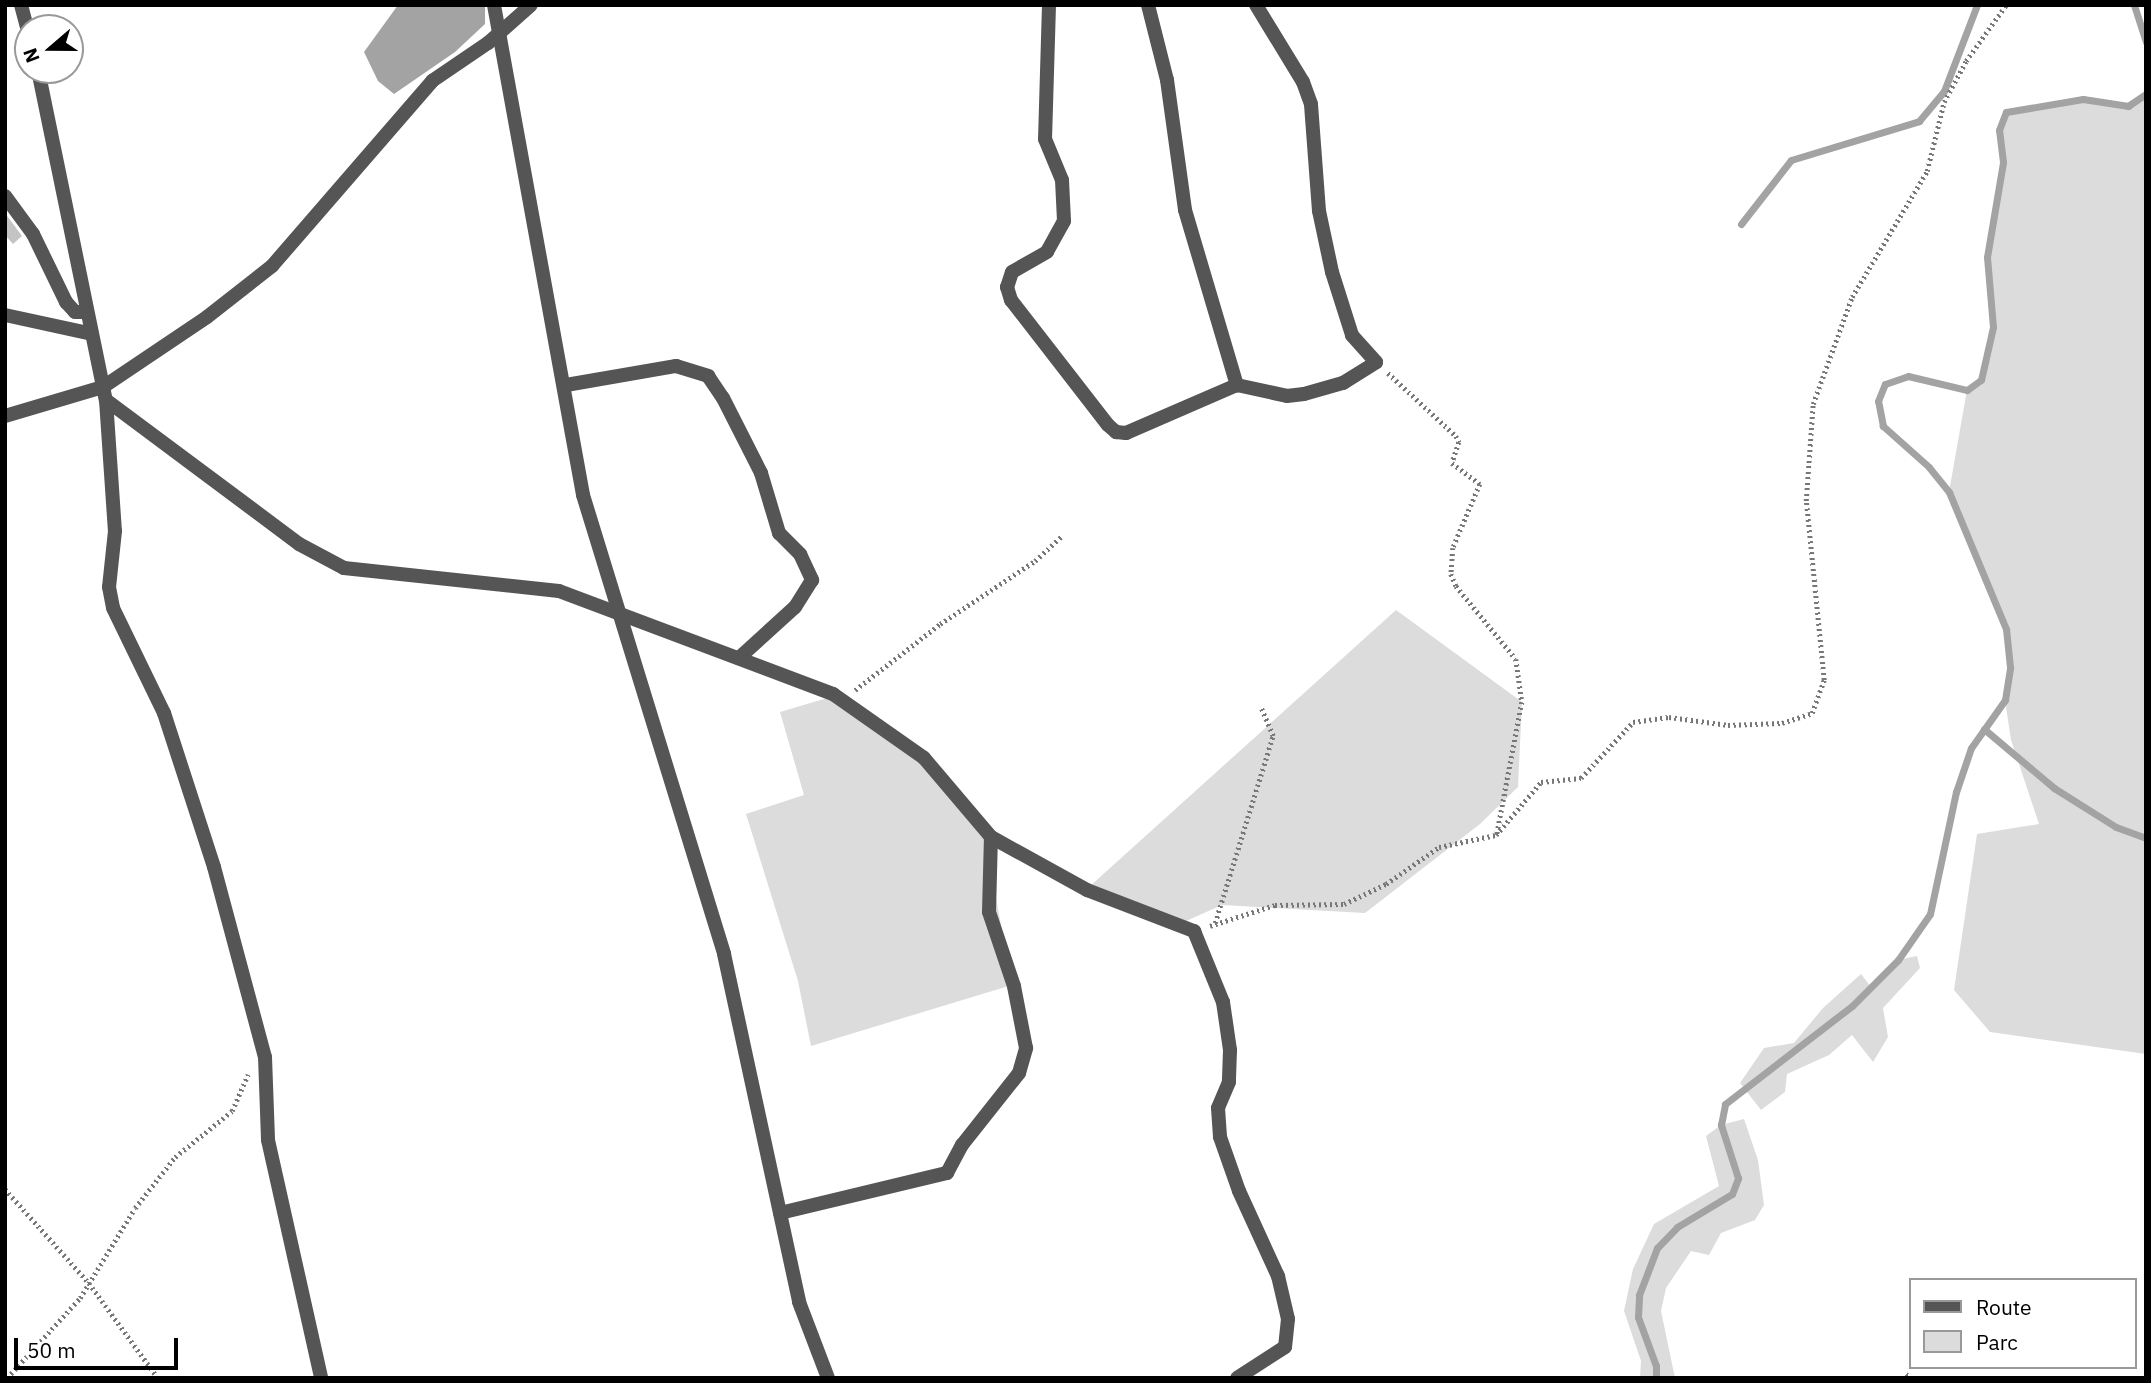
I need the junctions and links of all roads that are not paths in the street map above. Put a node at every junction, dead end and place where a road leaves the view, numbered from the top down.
1 (494, 5) edge
2 (531, 5) edge
3 (1049, 5) edge
4 (1148, 5) edge
5 (1256, 5) edge
6 (500, 33) junction
7 (41, 84) edge
8 (5, 196) edge
9 (86, 312) junction
10 (5, 315) edge
11 (92, 334) junction
12 (566, 385) junction
13 (1237, 385) junction
14 (104, 393) junction
15 (5, 416) edge
16 (619, 614) junction
17 (739, 658) junction
18 (991, 837) junction
19 (780, 1213) junction
20 (321, 1378) edge
21 (828, 1378) edge
22 (1237, 1378) edge

1 - 6 street
2 - 6 street
3 - 13 street
4 - 13 street
5 - 13 street
6 - 12 street
6 - 14 street
7 - 9 street
8 - 9 street
9 - 11 street
10 - 11 street
11 - 14 street
12 - 16 street
12 - 17 street
14 - 15 street
14 - 16 street
14 - 20 street
16 - 17 street
16 - 19 street
17 - 18 street
18 - 19 street
18 - 22 street
19 - 21 street

